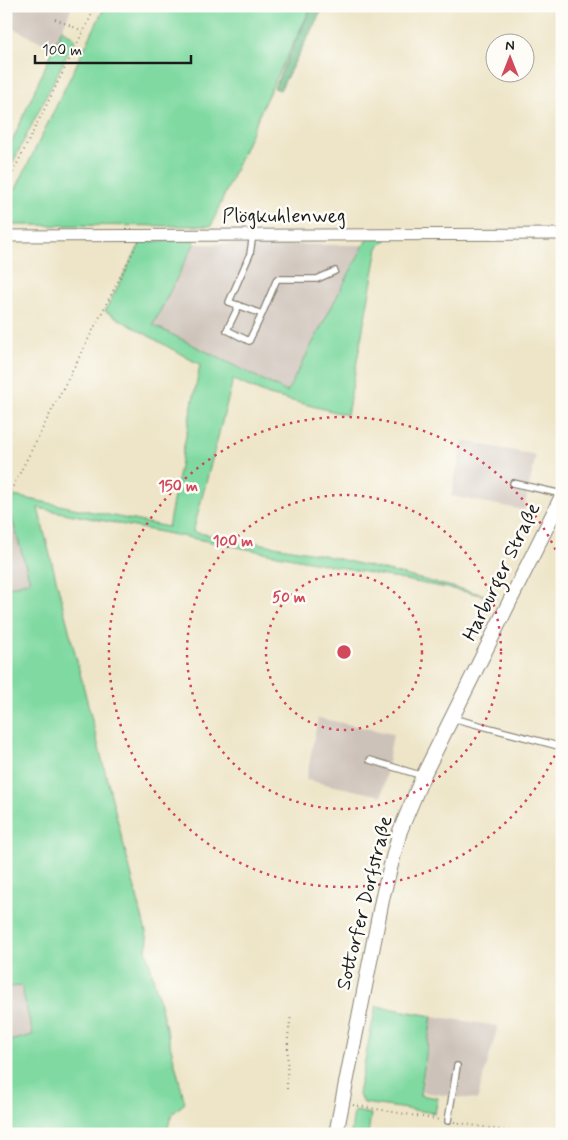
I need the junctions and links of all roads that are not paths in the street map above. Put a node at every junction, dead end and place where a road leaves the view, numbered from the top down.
1 (253, 234) junction
2 (562, 234) edge
3 (6, 236) edge
4 (335, 271) dead end
5 (239, 305) junction
6 (262, 314) junction
7 (513, 483) dead end
8 (562, 495) edge
9 (478, 665) joint
10 (452, 718) junction
11 (562, 746) edge
12 (370, 760) dead end
13 (423, 776) junction
14 (458, 1066) dead end
15 (448, 1121) road end
16 (336, 1134) edge

1 - 2 street, Plögkuhlenweg
1 - 3 street, Plögkuhlenweg
1 - 5 lane
4 - 6 lane
5 - 6 lane
5 - 6 lane
7 - 8 lane
8 - 9 street, Harburger Straße
9 - 10 street, Sottorfer Dorfstraße
10 - 11 lane
10 - 13 street, Sottorfer Dorfstraße
12 - 13 lane
13 - 16 street, Sottorfer Dorfstraße
14 - 15 lane

